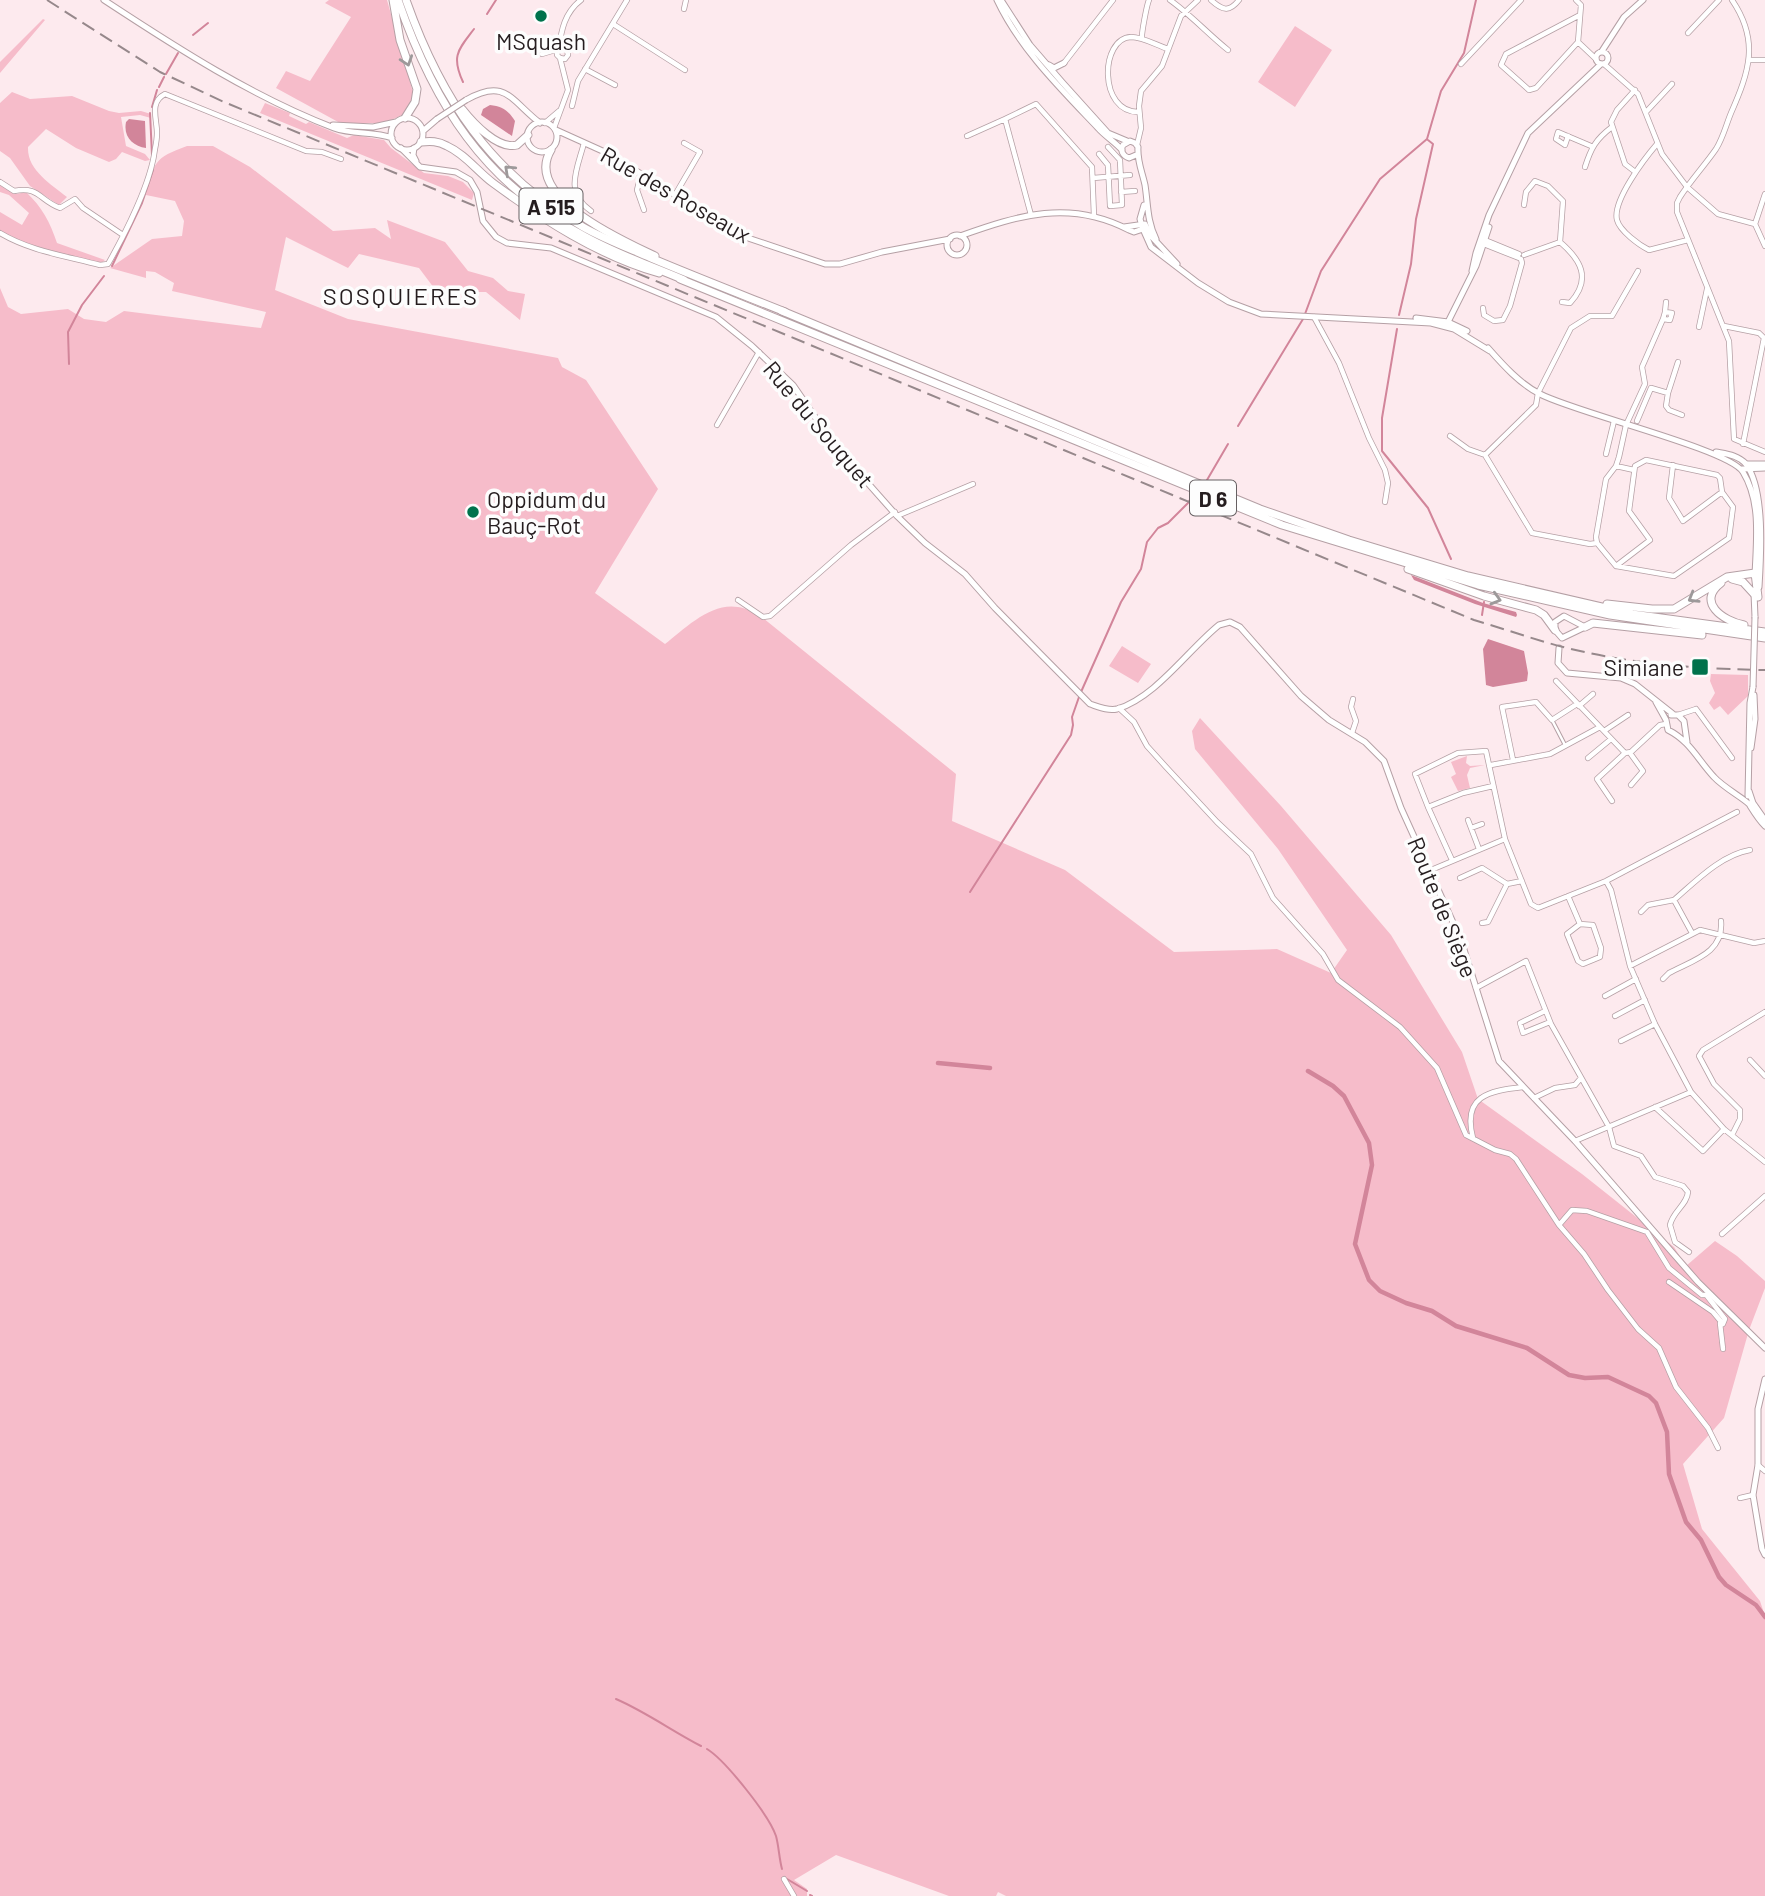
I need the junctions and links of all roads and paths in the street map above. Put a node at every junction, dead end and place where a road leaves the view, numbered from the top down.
1 (104, 0) edge
2 (396, 0) edge
3 (580, 0) edge
4 (627, 0) edge
5 (686, 0) edge
6 (999, 0) edge
7 (1114, 0) edge
8 (1149, 0) edge
9 (1170, 0) edge
10 (1198, 0) edge
11 (1211, 0) edge
12 (1239, 0) edge
13 (1521, 0) edge
14 (1576, 0) edge
15 (1643, 0) edge
16 (1719, 0) edge
17 (1732, 0) edge
18 (408, 4) edge
19 (684, 9) dead end
20 (1186, 11) junction
21 (1580, 15) junction
22 (613, 24) junction
23 (1688, 33) dead end
24 (1142, 39) junction
25 (1578, 42) junction
26 (561, 49) junction
27 (1168, 49) junction
28 (1228, 50) dead end
29 (567, 57) junction
30 (559, 58) junction
31 (1602, 59) junction
32 (1750, 60) junction
33 (1765, 60) edge
34 (1065, 63) junction
35 (1043, 64) junction
36 (1461, 64) dead end
37 (585, 69) junction
38 (685, 70) dead end
39 (1058, 72) junction
40 (566, 75) junction
41 (1672, 84) dead end
42 (615, 85) dead end
43 (1635, 90) junction
44 (572, 106) dead end
45 (559, 110) junction
46 (1139, 112) junction
47 (1646, 112) junction
48 (528, 114) junction
49 (437, 119) junction
50 (1005, 119) junction
51 (401, 120) junction
52 (320, 122) junction
53 (419, 123) junction
54 (543, 123) junction
55 (532, 127) junction
56 (1612, 127) junction
57 (1141, 128) junction
58 (555, 129) junction
59 (423, 131) junction
60 (528, 135) junction
61 (967, 136) dead end
62 (1568, 136) dead end
63 (392, 138) junction
64 (575, 139) junction
65 (1129, 141) junction
66 (421, 142) junction
67 (584, 142) junction
68 (684, 143) dead end
69 (1657, 144) junction
70 (1137, 145) junction
71 (1591, 146) junction
72 (554, 147) junction
73 (1108, 147) dead end
74 (401, 148) junction
75 (414, 148) junction
76 (1122, 150) junction
77 (1099, 154) dead end
78 (1136, 155) junction
79 (1129, 158) junction
80 (341, 159) dead end
81 (420, 167) junction
82 (1585, 167) dead end
83 (1635, 171) junction
84 (641, 174) junction
85 (1130, 175) dead end
86 (1142, 175) junction
87 (1120, 176) junction
88 (1108, 177) junction
89 (1093, 178) junction
90 (0, 182) edge
91 (1687, 187) junction
92 (1135, 191) dead end
93 (1121, 192) junction
94 (1765, 194) edge
95 (675, 195) junction
96 (1146, 195) junction
97 (1524, 205) dead end
98 (644, 210) dead end
99 (591, 211) dead end
100 (1031, 215) junction
101 (1094, 216) junction
102 (1149, 219) junction
103 (1755, 224) junction
104 (1144, 226) junction
105 (0, 233) edge
106 (123, 235) junction
107 (963, 238) junction
108 (1156, 239) junction
109 (1688, 240) junction
110 (1482, 241) junction
111 (949, 242) junction
112 (1560, 242) junction
113 (1765, 246) edge
114 (1521, 257) junction
115 (1637, 271) dead end
116 (684, 280) junction
117 (1198, 283) junction
118 (1708, 289) junction
119 (1562, 302) dead end
120 (1667, 302) dead end
121 (1483, 308) dead end
122 (785, 312) junction
123 (1309, 318) junction
124 (1399, 320) junction
125 (1446, 324) junction
126 (1724, 326) junction
127 (1699, 327) dead end
128 (758, 352) junction
129 (1678, 362) dead end
130 (1645, 384) junction
131 (1651, 388) junction
132 (1668, 393) junction
133 (1537, 395) junction
134 (1682, 415) dead end
135 (1614, 421) junction
136 (1637, 421) dead end
137 (717, 425) dead end
138 (1626, 425) junction
139 (1450, 436) dead end
140 (1743, 444) junction
141 (1696, 448) junction
142 (1765, 452) edge
143 (1606, 454) dead end
144 (1485, 455) junction
145 (1673, 465) junction
146 (1616, 466) junction
147 (1764, 467) edge
148 (1748, 468) junction
149 (1634, 470) junction
150 (1752, 478) junction
151 (973, 484) dead end
152 (1722, 492) junction
153 (1385, 502) dead end
154 (896, 514) junction
155 (1315, 535) junction
156 (1597, 543) junction
157 (1760, 559) edge
158 (1616, 566) junction
159 (1755, 573) junction
160 (1756, 595) junction
161 (1565, 598) junction
162 (738, 600) dead end
163 (1585, 627) junction
164 (1556, 630) junction
165 (1765, 630) edge
166 (1765, 639) edge
167 (1560, 643) junction
168 (1556, 681) dead end
169 (1753, 687) junction
170 (1593, 694) dead end
171 (1353, 699) dead end
172 (1656, 702) junction
173 (1749, 703) junction
174 (1578, 705) junction
175 (1119, 708) junction
176 (1696, 709) junction
177 (1628, 715) dead end
178 (1676, 715) junction
179 (1753, 719) junction
180 (1552, 720) junction
181 (1684, 724) junction
182 (1669, 727) junction
183 (1602, 729) junction
184 (1352, 733) junction
185 (1748, 735) junction
186 (1611, 739) junction
187 (1687, 742) junction
188 (1566, 747) junction
189 (1627, 753) junction
190 (1588, 758) dead end
191 (1732, 758) dead end
192 (1513, 760) junction
193 (1749, 762) junction
194 (1491, 765) junction
195 (1632, 785) dead end
196 (1493, 786) junction
197 (1748, 798) junction
198 (1612, 801) dead end
199 (1428, 807) junction
200 (1737, 812) dead end
201 (1468, 820) dead end
202 (1763, 823) edge
203 (1482, 824) dead end
204 (1471, 828) junction
205 (1505, 839) junction
206 (1479, 849) junction
207 (1750, 850) dead end
208 (1452, 860) junction
209 (1431, 870) junction
210 (1460, 877) dead end
211 (1522, 881) junction
212 (1606, 881) junction
213 (1507, 884) junction
214 (1568, 896) junction
215 (1674, 900) junction
216 (1641, 912) dead end
217 (1721, 922) dead end
218 (1482, 923) dead end
219 (1580, 924) junction
220 (1692, 933) junction
221 (1722, 933) junction
222 (1765, 941) edge
223 (1630, 966) junction
224 (1636, 979) junction
225 (1663, 979) dead end
226 (1476, 988) junction
227 (1605, 996) dead end
228 (1645, 1000) junction
229 (1545, 1011) junction
230 (1765, 1012) edge
231 (1615, 1016) dead end
232 (1550, 1022) junction
233 (1655, 1024) junction
234 (1621, 1041) dead end
235 (1750, 1060) dead end
236 (1765, 1076) edge
237 (1580, 1078) junction
238 (1523, 1087) junction
239 (1691, 1092) junction
240 (1534, 1098) junction
241 (1655, 1107) junction
242 (1609, 1127) junction
243 (1724, 1129) junction
244 (1732, 1135) junction
245 (1473, 1138) junction
246 (1575, 1141) junction
247 (1765, 1162) edge
248 (1765, 1196) edge
249 (1559, 1225) junction
250 (1722, 1234) dead end
251 (1689, 1252) dead end
252 (1669, 1282) dead end
253 (1709, 1295) junction
254 (1720, 1324) junction
255 (1765, 1348) edge
256 (1723, 1349) dead end
257 (1765, 1379) edge
258 (1718, 1448) dead end
259 (1758, 1465) junction
260 (1765, 1471) edge
261 (1752, 1495) junction
262 (1740, 1498) dead end
263 (1765, 1555) edge
264 (784, 1879) dead end
265 (794, 1896) edge

1 - 52 main road
2 -> 51 highway
2 - 116 highway, A 515
3 - 26 street
4 - 22 street
5 - 19 street
6 - 35 main road
7 - 34 street
8 - 24 street
9 - 20 street
10 - 20 street
11 - 12 street
13 - 36 street
14 - 21 street
15 - 31 main road
16 - 23 street
17 - 32 street
18 - 60 highway
122 -> 18 highway, A 515
20 - 27 street
20 - 28 street
21 - 25 street
21 - 25 street
22 - 37 street
22 - 38 street
24 - 27 street
24 - 46 street
25 - 31 street
26 - 29 street
26 - 30 street
26 - 30 street
27 - 46 street
29 - 30 street
29 - 40 street
30 - 40 street
31 - 43 street
31 - 110 main road
32 - 33 street
32 - 91 street
34 - 35 main road
34 - 39 main road
35 - 39 main road
35 - 76 main road
37 - 42 street
37 - 44 street
39 - 65 main road
40 - 45 street
41 - 47 street
43 - 47 street
43 - 56 street
45 - 54 street
45 - 58 street
46 - 57 street
47 - 69 street
48 - 49 main road, bridge
48 - 54 main road
48 - 55 main road
49 - 53 main road
49 - 59 main road
50 - 61 street
50 - 89 street
50 - 100 street
51 - 52 main road
51 - 53 main road
51 - 63 main road
52 - 63 main road
53 - 59 main road
54 - 55 main road
54 - 58 main road
55 - 60 main road
56 - 71 street
56 - 83 street
57 - 65 street
57 - 70 street
58 - 64 main road, Rue des Roseaux
58 - 72 main road
59 - 66 main road
60 - 72 main road
62 - 71 street
63 - 74 main road
64 - 67 main road, Rue des Roseaux
64 - 72 main road
65 - 70 main road
65 - 76 main road
66 - 75 main road
66 - 116 highway
67 - 84 main road, Rue des Roseaux
67 - 99 street
68 - 95 street
69 - 83 street
69 - 91 street
70 - 78 main road
71 - 82 street
72 - 122 highway
73 - 87 street
74 - 75 main road
74 - 81 main road
75 - 81 main road
76 - 79 main road
77 - 88 street
78 - 79 main road
78 - 86 main road
79 - 86 main road
80 - 106 street
81 - 128 main road, Rue du Souquet
83 - 109 street
84 - 95 main road, Rue des Roseaux
84 - 98 street
85 - 87 street
86 - 96 main road
87 - 88 street
87 - 93 street
88 - 89 street
88 - 93 street
89 - 101 street
90 - 106 street
91 - 103 street
91 - 109 street
92 - 93 street
94 - 103 street
95 - 111 main road, Rue des Roseaux
96 - 102 main road
96 - 104 main road
97 - 112 street
100 - 101 main road
100 - 107 main road
101 - 104 main road
102 - 104 main road
102 - 108 main road
103 - 113 street
104 - 108 main road
104 - 117 main road
105 - 106 street
107 - 111 main road, Rue des Roseaux
107 - 111 main road, Rue des Roseaux
108 - 117 main road
109 - 118 street
110 - 114 street
110 - 125 main road
112 - 114 street
112 - 119 street
114 - 121 street
115 - 133 street
116 - 155 highway, D 6
117 - 123 main road
118 - 126 street
118 - 127 street
120 - 130 street
122 - 161 highway, D 6
123 - 124 main road
123 - 153 street
124 - 125 main road
124 - 125 main road
125 - 133 main road
126 - 140 street
126 - 140 street
128 - 137 street
128 - 154 main road, Rue du Souquet
129 - 132 street
130 - 131 street
130 - 138 street
131 - 132 street
131 - 136 street
132 - 134 street
133 - 135 main road
133 - 144 street
135 - 138 main road
135 - 143 street
138 - 141 main road
138 - 146 street
139 - 144 street
140 - 142 street
141 - 148 main road
141 - 148 main road
144 - 156 street
145 - 149 street
145 - 152 street
145 - 152 street
146 - 149 street
146 - 156 street
147 - 148 main road
147 - 150 main road
148 - 150 main road
148 - 157 main road
149 - 158 street
150 - 157 main road
151 - 154 street
152 - 158 street
154 - 162 street
154 - 175 main road, Rue du Souquet
155 -> 164 highway
155 - 166 highway, D 6
156 - 158 street
157 - 159 main road
157 - 160 main road
159 - 160 highway
159 -> 161 highway, D 6
160 - 165 highway, D 6
160 - 169 main road, bridge
161 - 165 highway, D 6
163 - 164 main road
163 - 166 highway
163 - 167 main road
164 - 167 main road
167 - 172 main road
168 - 174 street
169 - 173 main road
169 - 179 main road
170 - 174 street
171 - 184 street
172 - 178 main road
172 - 182 main road
173 - 179 street
173 - 185 main road
174 - 180 street
174 - 183 street
175 - 184 main road, Route de Siège
175 - 245 street
176 - 178 street
176 - 181 street
176 - 191 street
177 - 183 street
178 - 181 main road
178 - 182 main road
179 - 185 main road
179 - 193 main road
180 - 188 street
180 - 192 street
181 - 182 main road
181 - 187 main road
182 - 187 main road
182 - 189 street
183 - 186 street
183 - 188 street
184 - 209 main road, Route de Siège
185 - 193 main road
186 - 189 street
186 - 190 street
187 - 197 main road
188 - 192 street
189 - 195 street
189 - 198 street
192 - 194 street
193 - 197 main road
194 - 196 street
194 - 199 street
196 - 199 street
196 - 205 street
197 - 202 main road
199 - 208 street
200 - 212 street
201 - 204 street
203 - 204 street
204 - 206 street
205 - 206 street
205 - 211 street
206 - 208 street
207 - 215 street
208 - 209 street
209 - 226 main road, Route de Siège
210 - 213 street
211 - 213 street
211 - 214 street
212 - 214 street
212 - 223 street
213 - 218 street
214 - 219 street
215 - 216 street
215 - 220 street
217 - 221 street
219 - 219 street
220 - 221 street
220 - 223 street
221 - 222 street
221 - 225 street
223 - 224 street
224 - 227 street
224 - 228 street
226 - 229 street
226 - 238 main road, Route de Siège
228 - 231 street
228 - 233 street
229 - 232 street
229 - 232 street
230 - 244 street
232 - 237 street
233 - 234 street
233 - 239 street
235 - 236 street
237 - 240 street
237 - 242 street
238 - 240 main road, Route de Siège
238 - 245 street
239 - 241 street
239 - 243 street
240 - 246 main road, Route de Siège
241 - 242 street
241 - 243 street
242 - 246 street
242 - 251 street
243 - 244 street
244 - 247 street
245 - 249 street
246 - 253 main road, Route de Siège
248 - 250 street
249 - 253 street
249 - 258 street
252 - 254 street
253 - 254 street
253 - 255 main road, Route de Siège
254 - 256 street
257 - 259 main road
259 - 260 street
259 - 261 main road
261 - 262 street
261 - 263 main road
264 - 265 street

